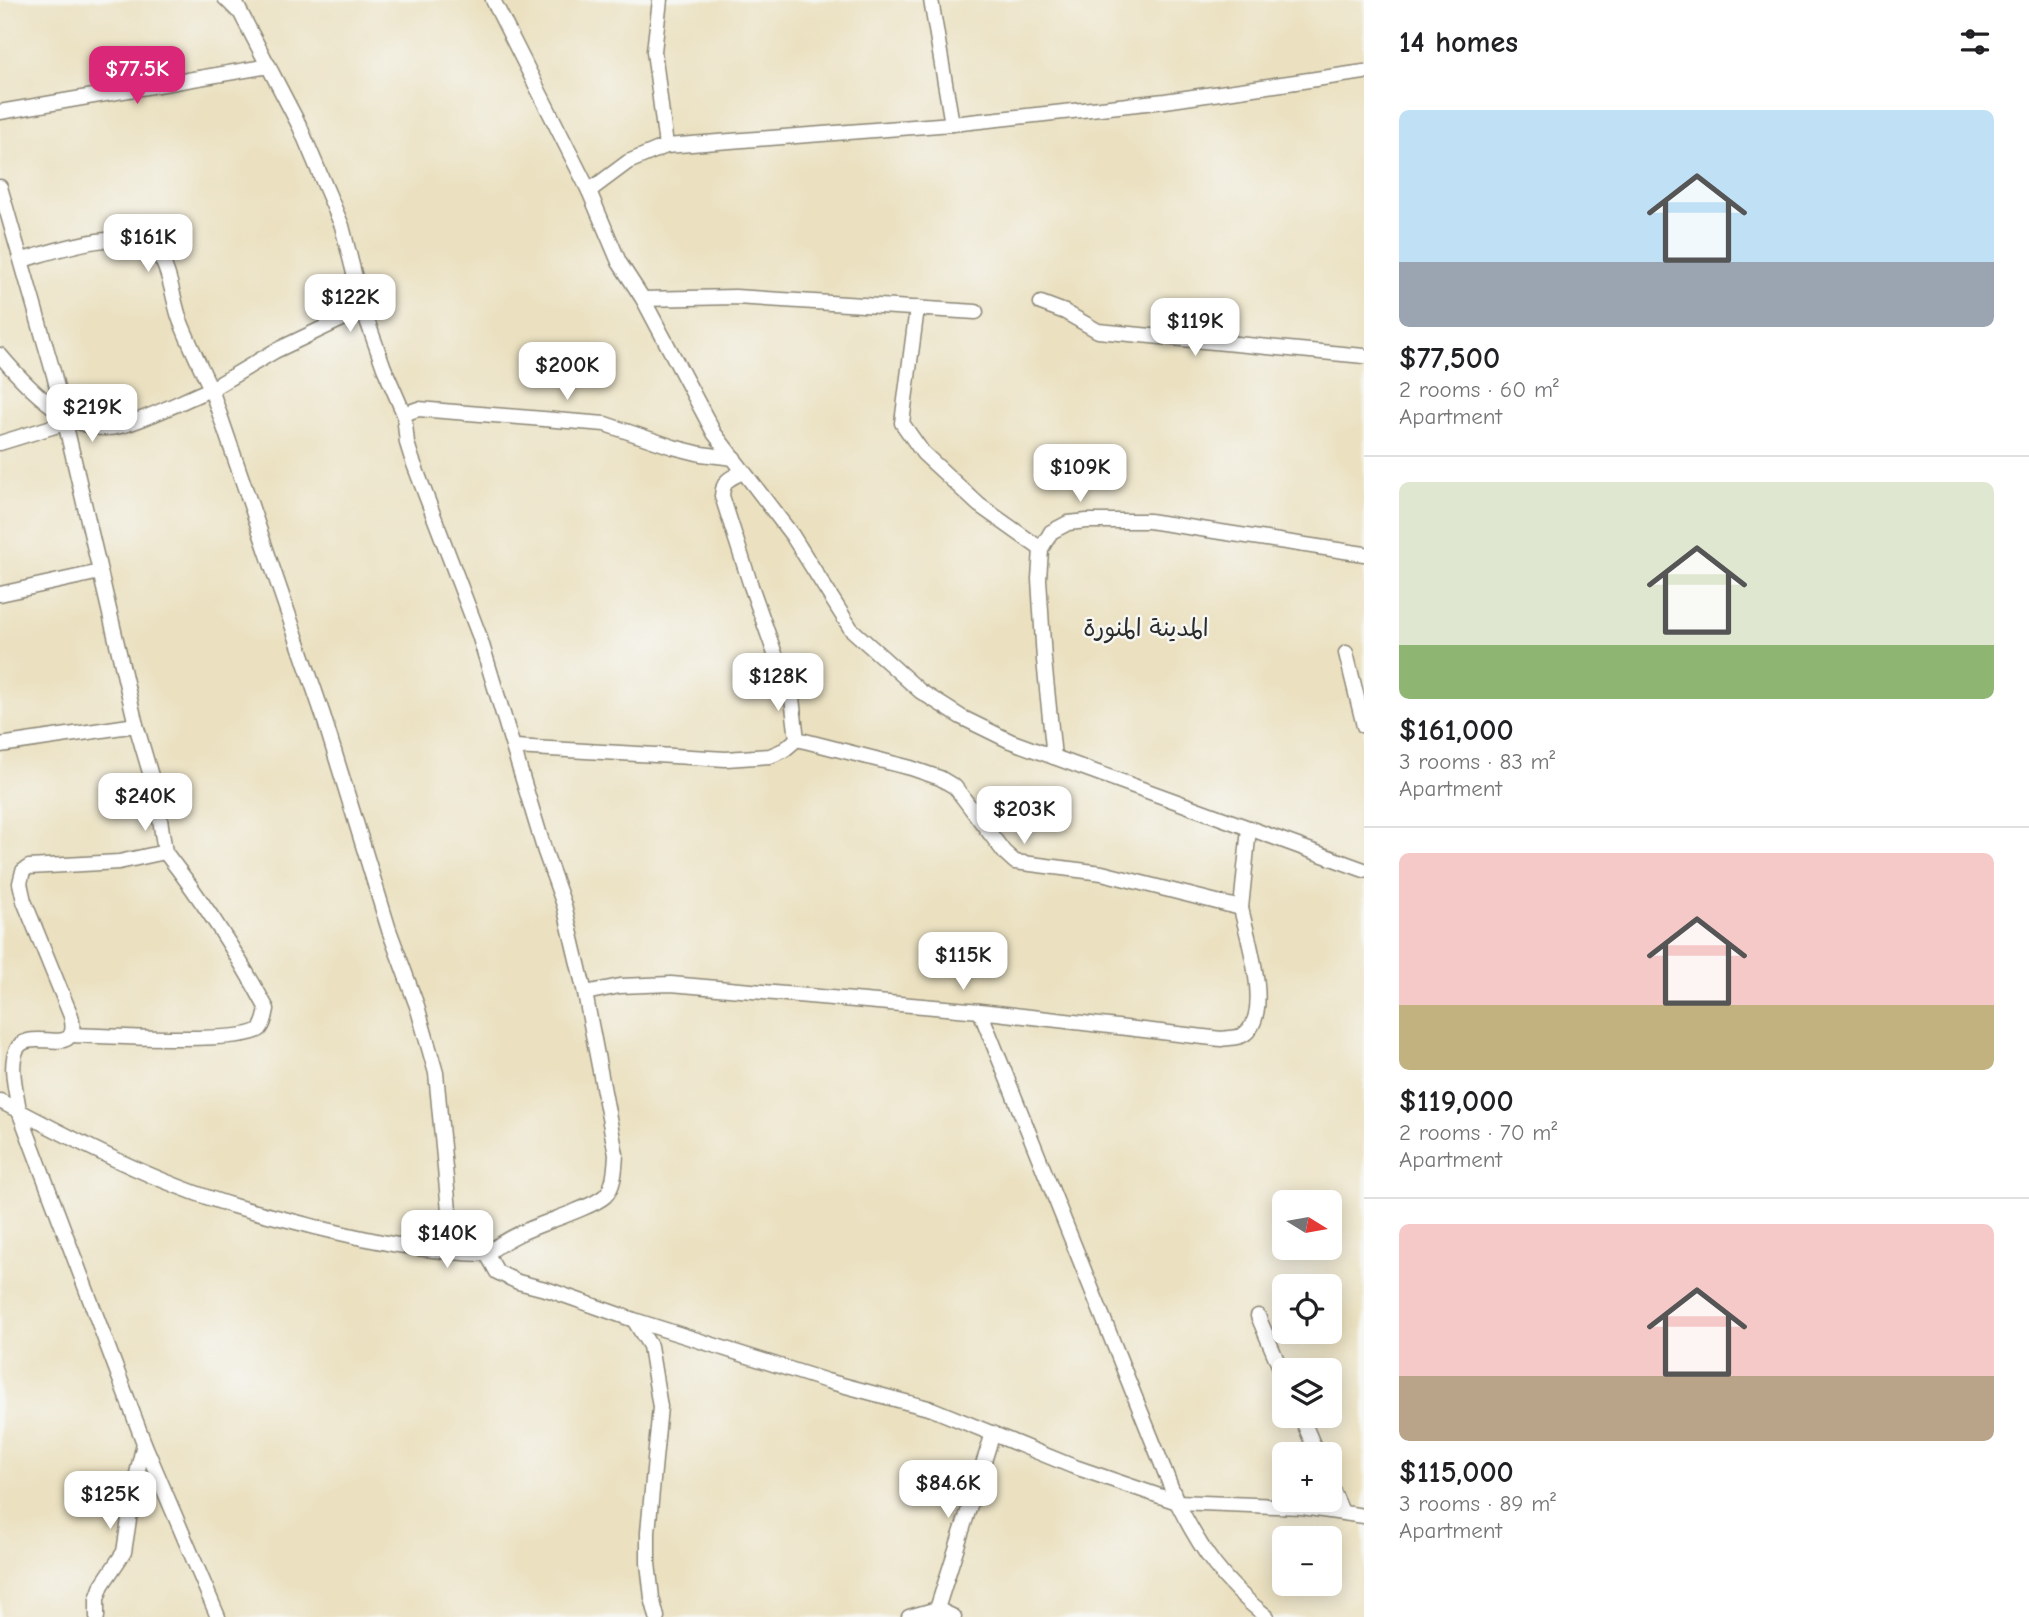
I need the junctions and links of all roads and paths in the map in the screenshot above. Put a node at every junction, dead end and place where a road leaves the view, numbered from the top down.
1 (222, 0) edge
2 (234, 0) edge
3 (493, 0) edge
4 (931, 0) edge
5 (664, 1) edge
6 (248, 25) junction
7 (269, 66) junction
8 (1364, 72) edge
9 (0, 111) edge
10 (952, 124) junction
11 (666, 146) junction
12 (0, 187) edge
13 (589, 191) junction
14 (22, 260) junction
15 (643, 299) junction
16 (1041, 303) dead end
17 (918, 308) junction
18 (363, 309) junction
19 (976, 312) dead end
20 (0, 355) edge
21 (1364, 356) edge
22 (211, 389) junction
23 (404, 414) junction
24 (64, 418) junction
25 (0, 443) edge
26 (734, 458) junction
27 (743, 472) junction
28 (1041, 549) junction
29 (1364, 554) edge
30 (100, 572) junction
31 (0, 594) edge
32 (1346, 653) dead end
33 (136, 725) junction
34 (1364, 726) edge
35 (797, 738) junction
36 (0, 745) edge
37 (515, 747) junction
38 (1054, 757) junction
39 (1249, 828) junction
40 (165, 852) junction
41 (1364, 870) edge
42 (1241, 908) junction
43 (585, 993) junction
44 (980, 1011) junction
45 (72, 1035) junction
46 (0, 1101) edge
47 (19, 1111) junction
48 (453, 1254) junction
49 (487, 1254) junction
50 (1258, 1316) dead end
51 (634, 1320) junction
52 (1276, 1358) edge
53 (993, 1433) junction
54 (144, 1443) junction
55 (1177, 1502) junction
56 (1272, 1506) edge
57 (1342, 1512) edge
58 (1364, 1516) edge
59 (937, 1609) junction
60 (97, 1617) edge
61 (218, 1617) edge
62 (657, 1617) edge
63 (909, 1617) edge
64 (954, 1617) edge
65 (1267, 1617) edge

1 - 6 lane
2 - 6 street
3 - 13 street
4 - 10 street
5 - 11 street
6 - 7 street
7 - 9 street
7 - 18 street
8 - 10 street
10 - 11 street
11 - 13 street
12 - 14 street
13 - 15 street
14 - 22 street
14 - 24 street
15 - 17 street
15 - 26 street
16 - 21 street
17 - 19 street
17 - 28 street
18 - 22 street
18 - 23 street
20 - 24 street
22 - 24 street
22 - 48 street
23 - 26 street
23 - 37 street
24 - 25 street
24 - 30 street
26 - 27 street
27 - 35 street
27 - 38 street
28 - 29 street
28 - 38 street
30 - 31 street
30 - 33 street
32 - 34 street
33 - 36 street
33 - 40 street
35 - 37 street
35 - 42 street
37 - 43 street
38 - 39 street
39 - 41 street
39 - 42 street
40 - 45 street
40 - 45 street
42 - 44 street
43 - 44 street
43 - 49 street
44 - 55 street
45 - 47 street
46 - 47 street
47 - 48 street
47 - 54 street
48 - 49 street
49 - 51 street
50 - 52 street
51 - 53 street
51 - 62 street
53 - 55 street
53 - 59 street
54 - 60 street
54 - 61 street
55 - 56 street
55 - 65 street
57 - 58 street
59 - 63 street
59 - 64 street

